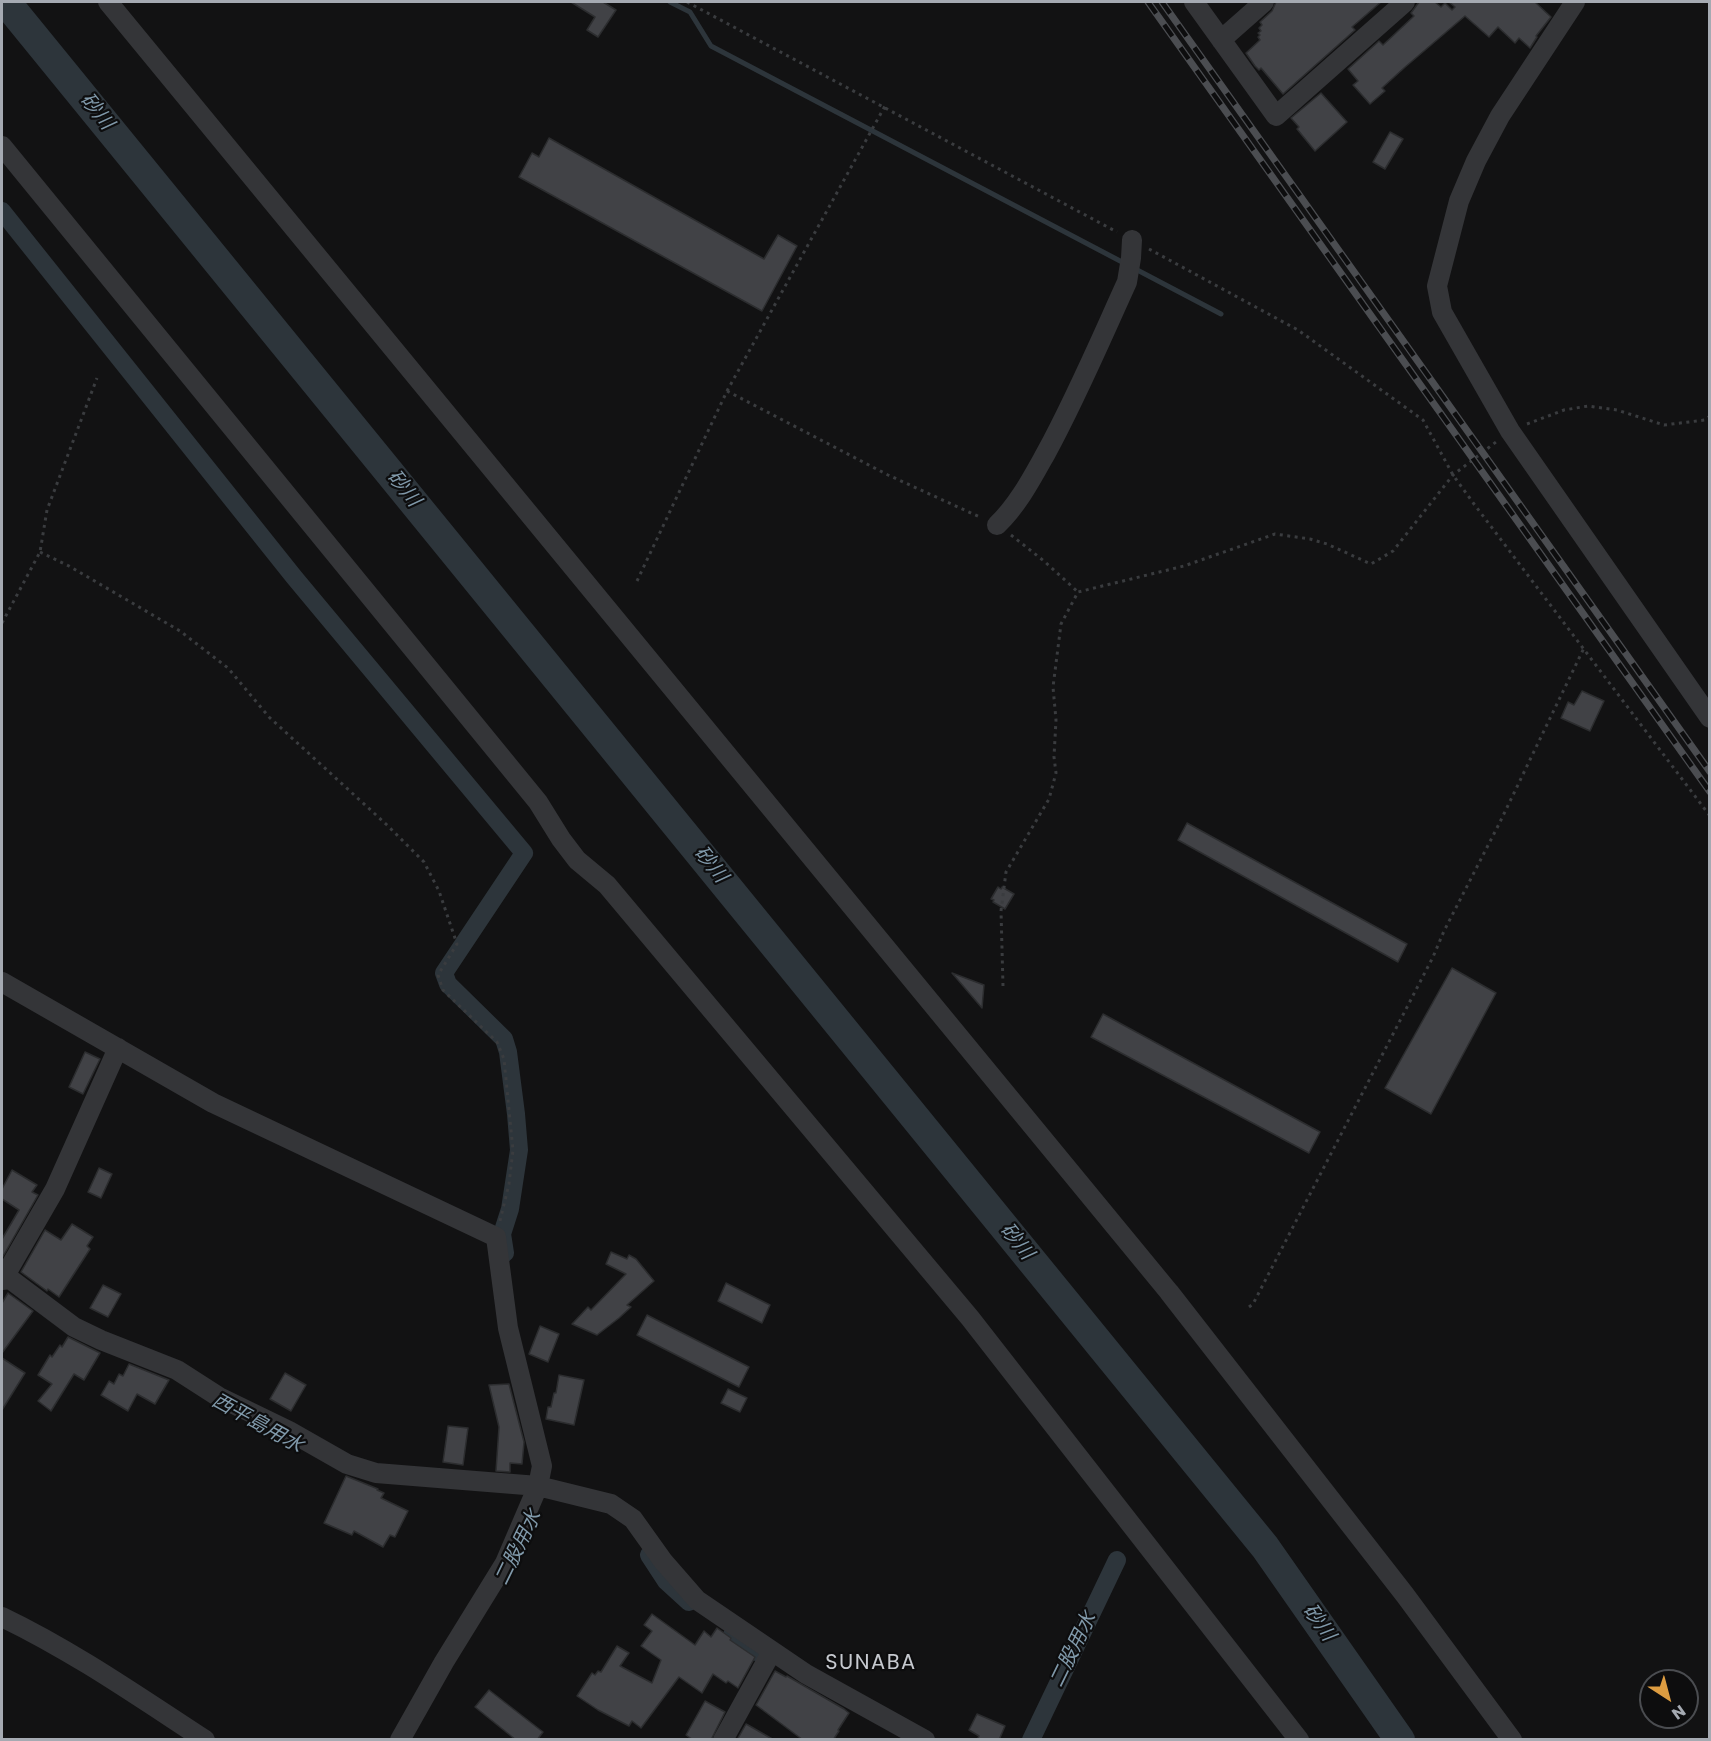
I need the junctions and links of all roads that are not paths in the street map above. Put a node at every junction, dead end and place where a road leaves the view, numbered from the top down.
1 (108, 2) edge
2 (1194, 2) edge
3 (1264, 2) edge
4 (1405, 2) edge
5 (1575, 2) edge
6 (1221, 40) junction
7 (2, 146) edge
8 (1132, 240) road end
9 (997, 525) road end
10 (1710, 718) edge
11 (2, 982) edge
12 (118, 1048) junction
13 (4, 1280) edge
14 (538, 1486) junction
15 (2, 1617) edge
16 (772, 1651) junction
17 (205, 1740) edge
18 (400, 1740) edge
19 (723, 1740) edge
20 (925, 1740) edge
21 (1299, 1740) edge
22 (1512, 1740) edge

1 - 22 street
2 - 6 street
3 - 6 street
4 - 6 street
5 - 10 street
7 - 21 street
8 - 9 street
11 - 12 street
12 - 13 street
12 - 14 street
13 - 14 street
14 - 16 street
14 - 18 street
15 - 17 street
16 - 19 street
16 - 20 street

